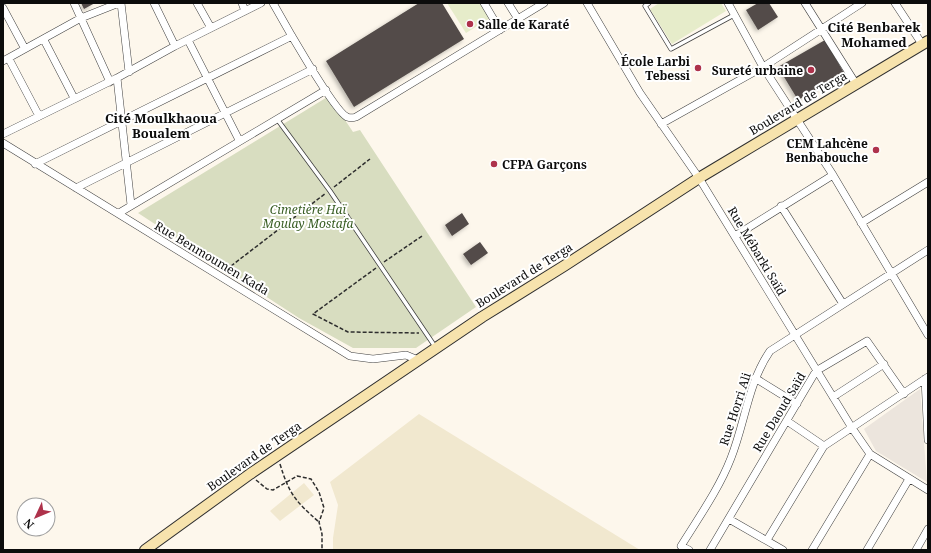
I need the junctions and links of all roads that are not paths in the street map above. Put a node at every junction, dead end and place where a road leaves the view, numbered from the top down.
1 (74, 3) edge
2 (120, 3) edge
3 (154, 3) edge
4 (197, 3) edge
5 (242, 3) edge
6 (261, 3) edge
7 (273, 3) edge
8 (484, 3) edge
9 (508, 3) edge
10 (587, 3) edge
11 (650, 3) edge
12 (728, 3) edge
13 (805, 3) edge
14 (862, 3) edge
15 (895, 3) edge
16 (542, 4) edge
17 (3, 8) edge
18 (246, 11) junction
19 (735, 14) junction
20 (81, 18) junction
21 (518, 19) junction
22 (211, 28) junction
23 (500, 30) junction
24 (821, 30) junction
25 (292, 36) junction
26 (44, 40) junction
27 (188, 40) junction
28 (925, 42) edge
29 (175, 46) junction
30 (25, 49) junction
31 (6, 60) edge
32 (763, 67) junction
33 (313, 69) junction
34 (129, 72) junction
35 (117, 78) junction
36 (207, 79) junction
37 (110, 82) junction
38 (856, 84) junction
39 (326, 90) junction
40 (74, 98) junction
41 (225, 114) junction
42 (39, 116) junction
43 (797, 118) junction
44 (277, 119) junction
45 (123, 120) junction
46 (661, 124) junction
47 (4, 132) edge
48 (239, 140) junction
49 (3, 143) edge
50 (35, 164) junction
51 (127, 164) junction
52 (833, 175) junction
53 (699, 178) junction
54 (928, 182) edge
55 (76, 188) junction
56 (131, 205) junction
57 (781, 206) junction
58 (119, 213) junction
59 (861, 223) junction
60 (735, 236) junction
61 (927, 253) edge
62 (891, 274) junction
63 (843, 304) junction
64 (795, 335) junction
65 (928, 335) edge
66 (436, 348) junction
67 (418, 360) junction
68 (884, 364) junction
69 (816, 371) junction
70 (755, 378) junction
71 (927, 378) edge
72 (904, 394) junction
73 (833, 397) junction
74 (926, 401) edge
75 (797, 404) junction
76 (787, 421) junction
77 (852, 428) junction
78 (928, 440) edge
79 (824, 446) junction
80 (870, 454) junction
81 (909, 479) junction
82 (928, 490) edge
83 (728, 519) junction
84 (928, 530) edge
85 (767, 540) junction
86 (678, 548) edge
87 (145, 550) edge
88 (689, 550) edge
89 (710, 550) edge
90 (783, 550) edge
91 (812, 550) edge
92 (867, 550) edge
93 (916, 550) edge

1 - 20 street
2 - 20 street
2 - 34 street
3 - 29 street
4 - 22 street
5 - 18 street
6 - 18 street
7 - 25 street
8 - 23 street
9 - 21 street
10 - 46 street, Rue Mébarki Saïd
11 - 19 lane
12 - 19 street
13 - 24 street
14 - 24 street
15 - 28 street
16 - 21 street
17 - 30 street
18 - 22 street
19 - 32 street
20 - 26 street
20 - 37 street
21 - 23 street
22 - 27 street
23 - 39 street
24 - 32 street
24 - 38 street
25 - 33 street
25 - 36 street
26 - 30 street
26 - 40 street
27 - 29 street
27 - 36 street
28 - 38 main road, Boulevard de Terga
29 - 34 street
30 - 31 street
31 - 42 street
32 - 43 street
32 - 46 street
33 - 39 street
33 - 41 street
34 - 35 street
35 - 37 street
35 - 45 street
36 - 41 street
36 - 45 street
37 - 40 street
38 - 43 main road, Boulevard de Terga
39 - 44 street
40 - 42 street
41 - 48 street
41 - 51 street
42 - 47 street
43 - 52 street
43 - 53 main road, Boulevard de Terga
44 - 48 street
44 - 66 lane
45 - 50 street
45 - 51 street
46 - 53 street, Rue Mébarki Saïd
48 - 56 street
49 - 50 street, Rue Benmoumen Kada
50 - 55 street, Rue Benmoumen Kada
51 - 55 street
51 - 56 street
52 - 57 street
52 - 59 street
53 - 60 street, Rue Mébarki Saïd
53 - 66 main road, Boulevard de Terga
54 - 59 street
55 - 58 street, Rue Benmoumen Kada
56 - 58 street
57 - 60 street
57 - 63 street
58 - 67 street, Rue Benmoumen Kada
59 - 62 street
60 - 64 street, Rue Mébarki Saïd
61 - 62 street, Rue Horri Ali
62 - 63 street, Rue Horri Ali
62 - 65 street
63 - 64 street, Rue Horri Ali
64 - 69 street, Rue Mébarki Saïd
64 - 70 street, Rue Horri Ali
66 - 67 main road, Boulevard de Terga
67 - 87 main road, Boulevard de Terga
68 - 69 street, Rue Daoud Saïd
68 - 72 street, Rue Daoud Saïd
68 - 73 street
69 - 73 street, Rue Mébarki Saïd
69 - 75 street, Rue Daoud Saïd
70 - 75 street
70 - 86 street, Rue Horri Ali
71 - 72 street
71 - 74 street
72 - 77 street
73 - 77 street, Rue Mébarki Saïd
74 - 78 street
75 - 76 street, Rue Daoud Saïd
76 - 79 street
76 - 83 street, Rue Daoud Saïd
77 - 79 street
77 - 80 street, Rue Mébarki Saïd
79 - 85 street
80 - 81 street, Rue Mébarki Saïd
80 - 91 street
81 - 82 street, Rue Mébarki Saïd
81 - 92 street
83 - 85 street
83 - 89 street, Rue Daoud Saïd
84 - 93 street
85 - 90 street
86 - 88 street, Rue Horri Ali

